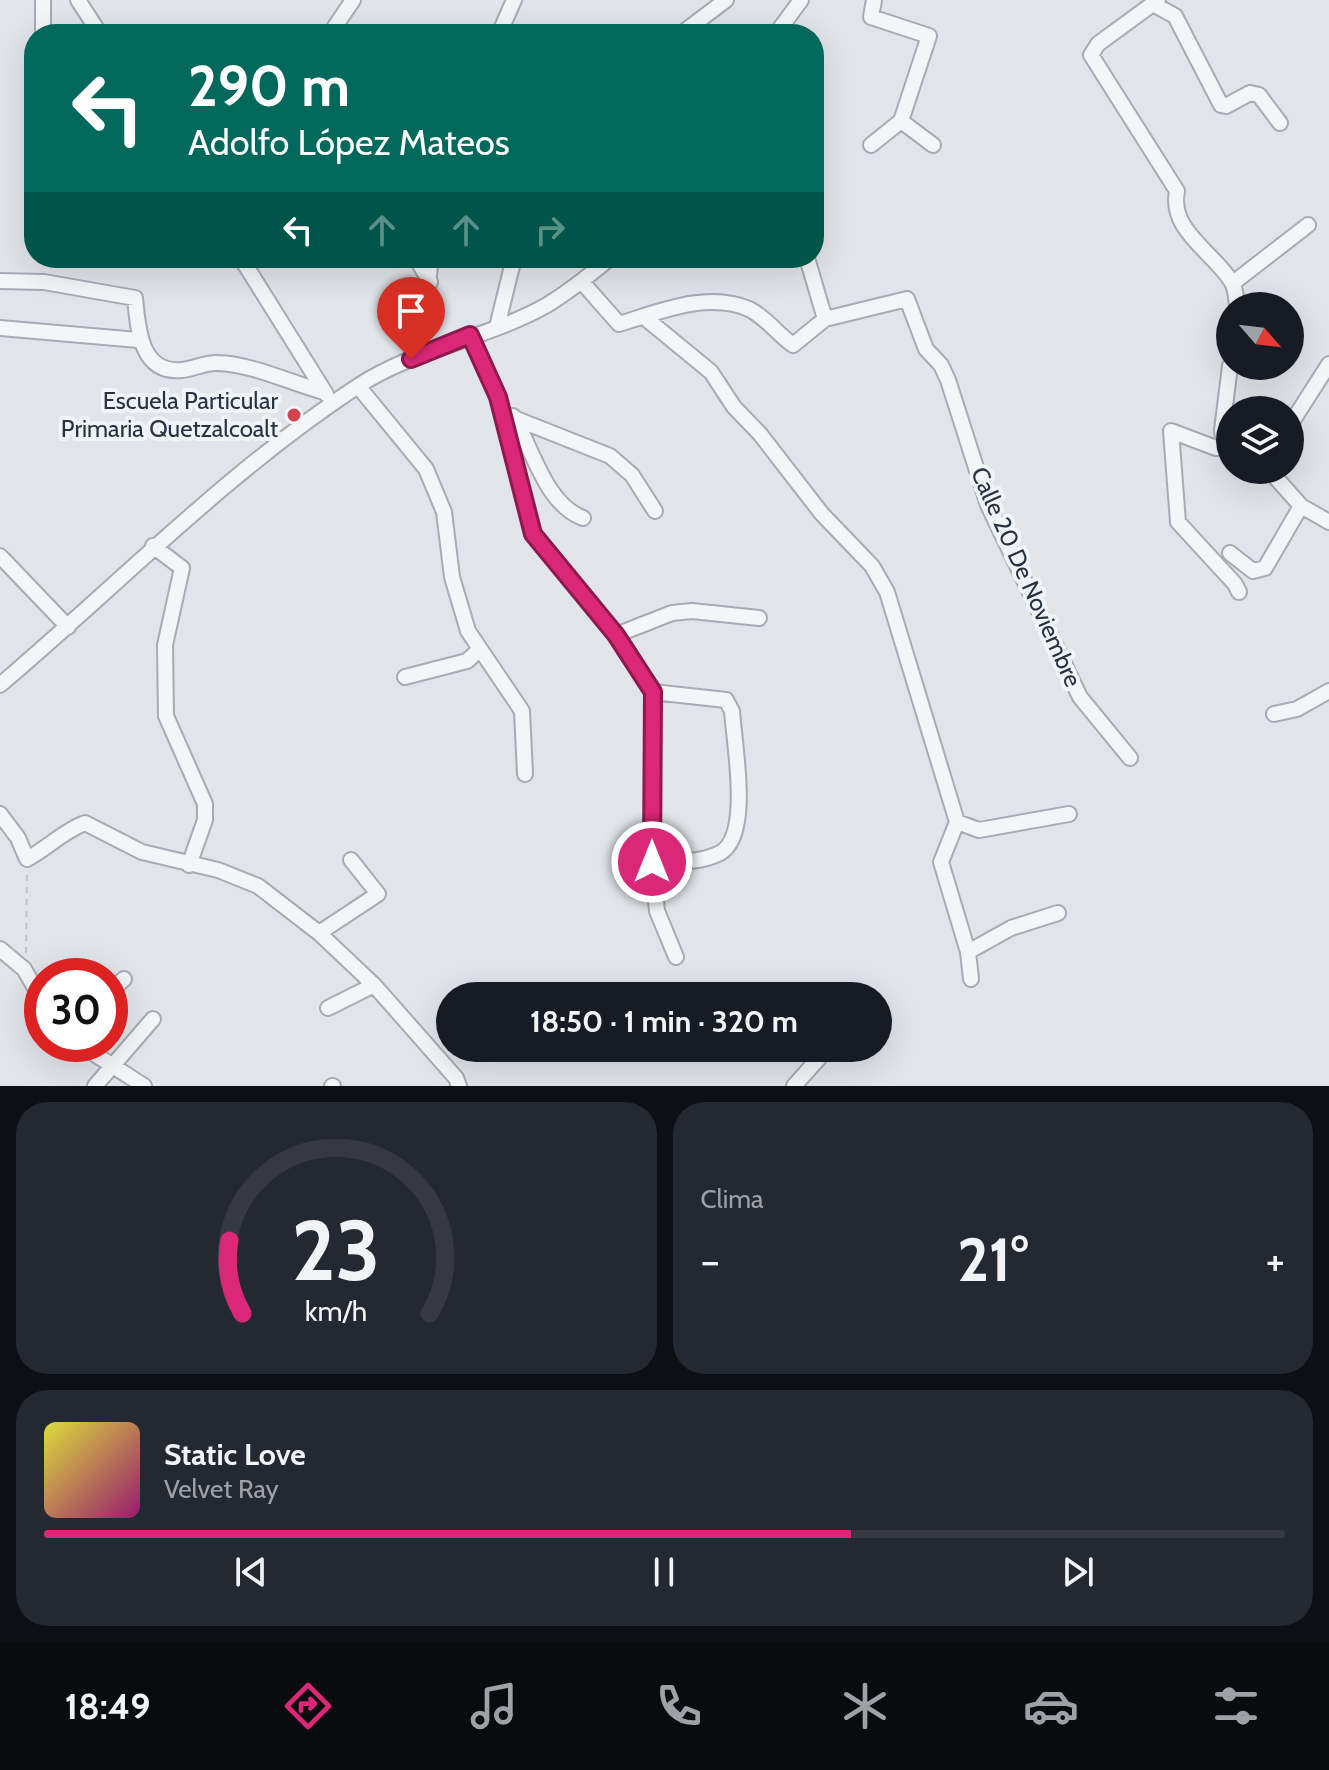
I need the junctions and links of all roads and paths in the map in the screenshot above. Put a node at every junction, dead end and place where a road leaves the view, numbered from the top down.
1 (43, 0) edge
2 (78, 0) edge
3 (353, 0) edge
4 (514, 0) edge
5 (726, 0) edge
6 (801, 0) edge
7 (874, 0) edge
8 (1157, 2) edge
9 (43, 24) edge
10 (94, 24) edge
11 (337, 24) edge
12 (503, 24) edge
13 (694, 24) edge
14 (783, 24) edge
15 (901, 121) junction
16 (1280, 123) dead end
17 (871, 145) dead end
18 (933, 145) dead end
19 (1308, 225) dead end
20 (253, 268) edge
21 (422, 268) edge
22 (431, 268) edge
23 (512, 268) edge
24 (598, 268) edge
25 (810, 268) edge
26 (0, 281) edge
27 (582, 282) junction
28 (430, 283) junction
29 (1233, 283) junction
30 (1235, 292) edge
31 (644, 317) junction
32 (825, 319) junction
33 (497, 327) junction
34 (0, 328) edge
35 (470, 335) junction
36 (138, 340) junction
37 (411, 359) junction
38 (1329, 364) edge
39 (358, 386) junction
40 (330, 397) junction
41 (498, 397) junction
42 (1304, 403) edge
43 (514, 418) junction
44 (1216, 448) edge
45 (1281, 484) edge
46 (1301, 506) junction
47 (655, 511) dead end
48 (583, 518) dead end
49 (1329, 522) edge
50 (153, 546) junction
51 (1230, 553) dead end
52 (0, 556) edge
53 (1239, 592) dead end
54 (759, 618) dead end
55 (68, 627) junction
56 (616, 635) junction
57 (478, 651) junction
58 (405, 677) dead end
59 (0, 685) edge
60 (1329, 691) edge
61 (653, 692) junction
62 (1274, 714) dead end
63 (1130, 758) dead end
64 (525, 774) dead end
65 (0, 814) edge
66 (1069, 814) dead end
67 (957, 822) junction
68 (27, 859) junction
69 (351, 860) dead end
70 (652, 862) junction
71 (189, 865) junction
72 (1058, 913) dead end
73 (319, 933) junction
74 (0, 949) edge
75 (968, 952) junction
76 (676, 957) dead end
77 (25, 958) edge
78 (24, 969) edge
79 (971, 979) dead end
80 (374, 985) junction
81 (328, 1008) dead end
82 (153, 1019) dead end
83 (106, 1062) edge
84 (815, 1062) edge
85 (113, 1067) junction
86 (458, 1082) edge
87 (95, 1086) edge
88 (144, 1086) edge
89 (794, 1086) edge

1 - 9 street
2 - 10 street
3 - 11 street
4 - 12 street
5 - 13 street
6 - 14 street
7 - 15 street
8 - 16 street
8 - 29 street
15 - 17 street
15 - 18 street
19 - 29 street
20 - 40 street
21 - 28 street
22 - 28 street
23 - 33 street
24 - 27 street
25 - 32 street
26 - 36 street
27 - 31 street, Calle 20 De Noviembre
27 - 33 street
28 - 37 street
29 - 30 street
31 - 32 street, Calle 20 De Noviembre
31 - 67 street
32 - 63 street, Calle 20 De Noviembre
33 - 35 street
34 - 36 street
35 - 37 street
35 - 41 street
36 - 40 street
37 - 39 street
38 - 42 street
39 - 40 street
39 - 57 street
40 - 50 street
41 - 43 street
41 - 56 street
43 - 47 street
43 - 48 street
44 - 53 street
45 - 46 street
46 - 49 street
46 - 51 street
50 - 55 street
50 - 71 street
52 - 55 street
54 - 56 street
55 - 59 street
56 - 61 street
57 - 58 street
57 - 64 street
60 - 62 street
61 - 70 street
61 - 70 street
65 - 68 street
66 - 67 street
67 - 75 street
68 - 71 street
68 - 77 path
69 - 73 street
70 - 76 street
71 - 73 street
72 - 75 street
73 - 80 street
74 - 78 street
75 - 79 street
80 - 81 street
80 - 86 street
82 - 85 street
83 - 85 street
84 - 89 street
85 - 87 street
85 - 88 street

